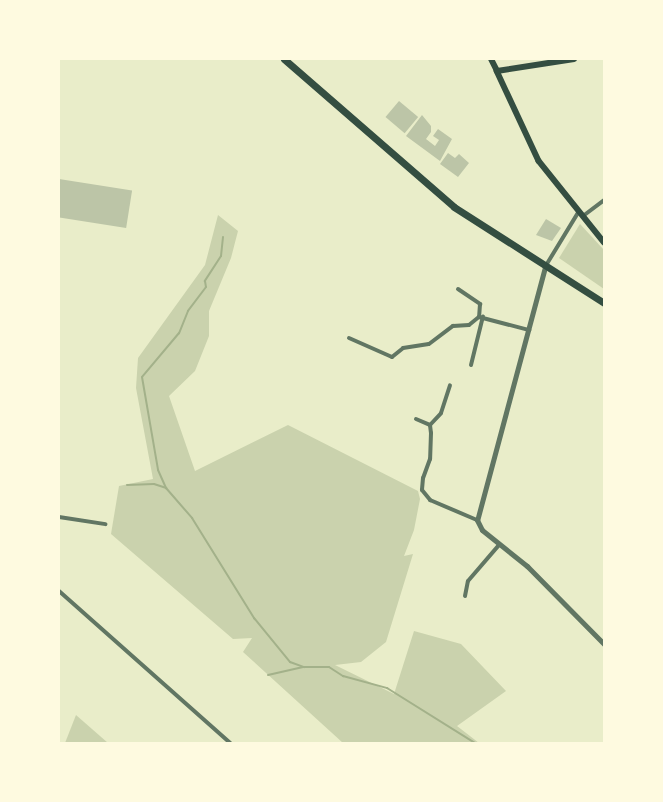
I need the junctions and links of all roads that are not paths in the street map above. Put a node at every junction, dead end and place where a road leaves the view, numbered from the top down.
1 (284, 59) edge
2 (491, 59) edge
3 (574, 59) edge
4 (497, 71) junction
5 (604, 200) edge
6 (581, 214) junction
7 (604, 242) edge
8 (545, 267) junction
9 (458, 289) dead end
10 (604, 303) edge
11 (481, 317) junction
12 (529, 330) junction
13 (349, 338) dead end
14 (471, 365) dead end
15 (450, 385) dead end
16 (416, 419) dead end
17 (430, 425) junction
18 (59, 517) edge
19 (477, 520) junction
20 (105, 524) dead end
21 (499, 544) junction
22 (59, 591) edge
23 (465, 596) dead end
24 (604, 644) edge
25 (230, 743) edge

1 - 8 highway
2 - 4 main road
3 - 4 main road
4 - 6 main road
5 - 6 street
6 - 7 main road
6 - 8 street
8 - 10 highway
8 - 12 street
9 - 11 street
11 - 12 street
11 - 13 street
11 - 14 street
12 - 19 street
15 - 17 street
16 - 17 street
17 - 19 street
18 - 20 street
19 - 21 street
21 - 23 street
21 - 24 street
22 - 25 street

